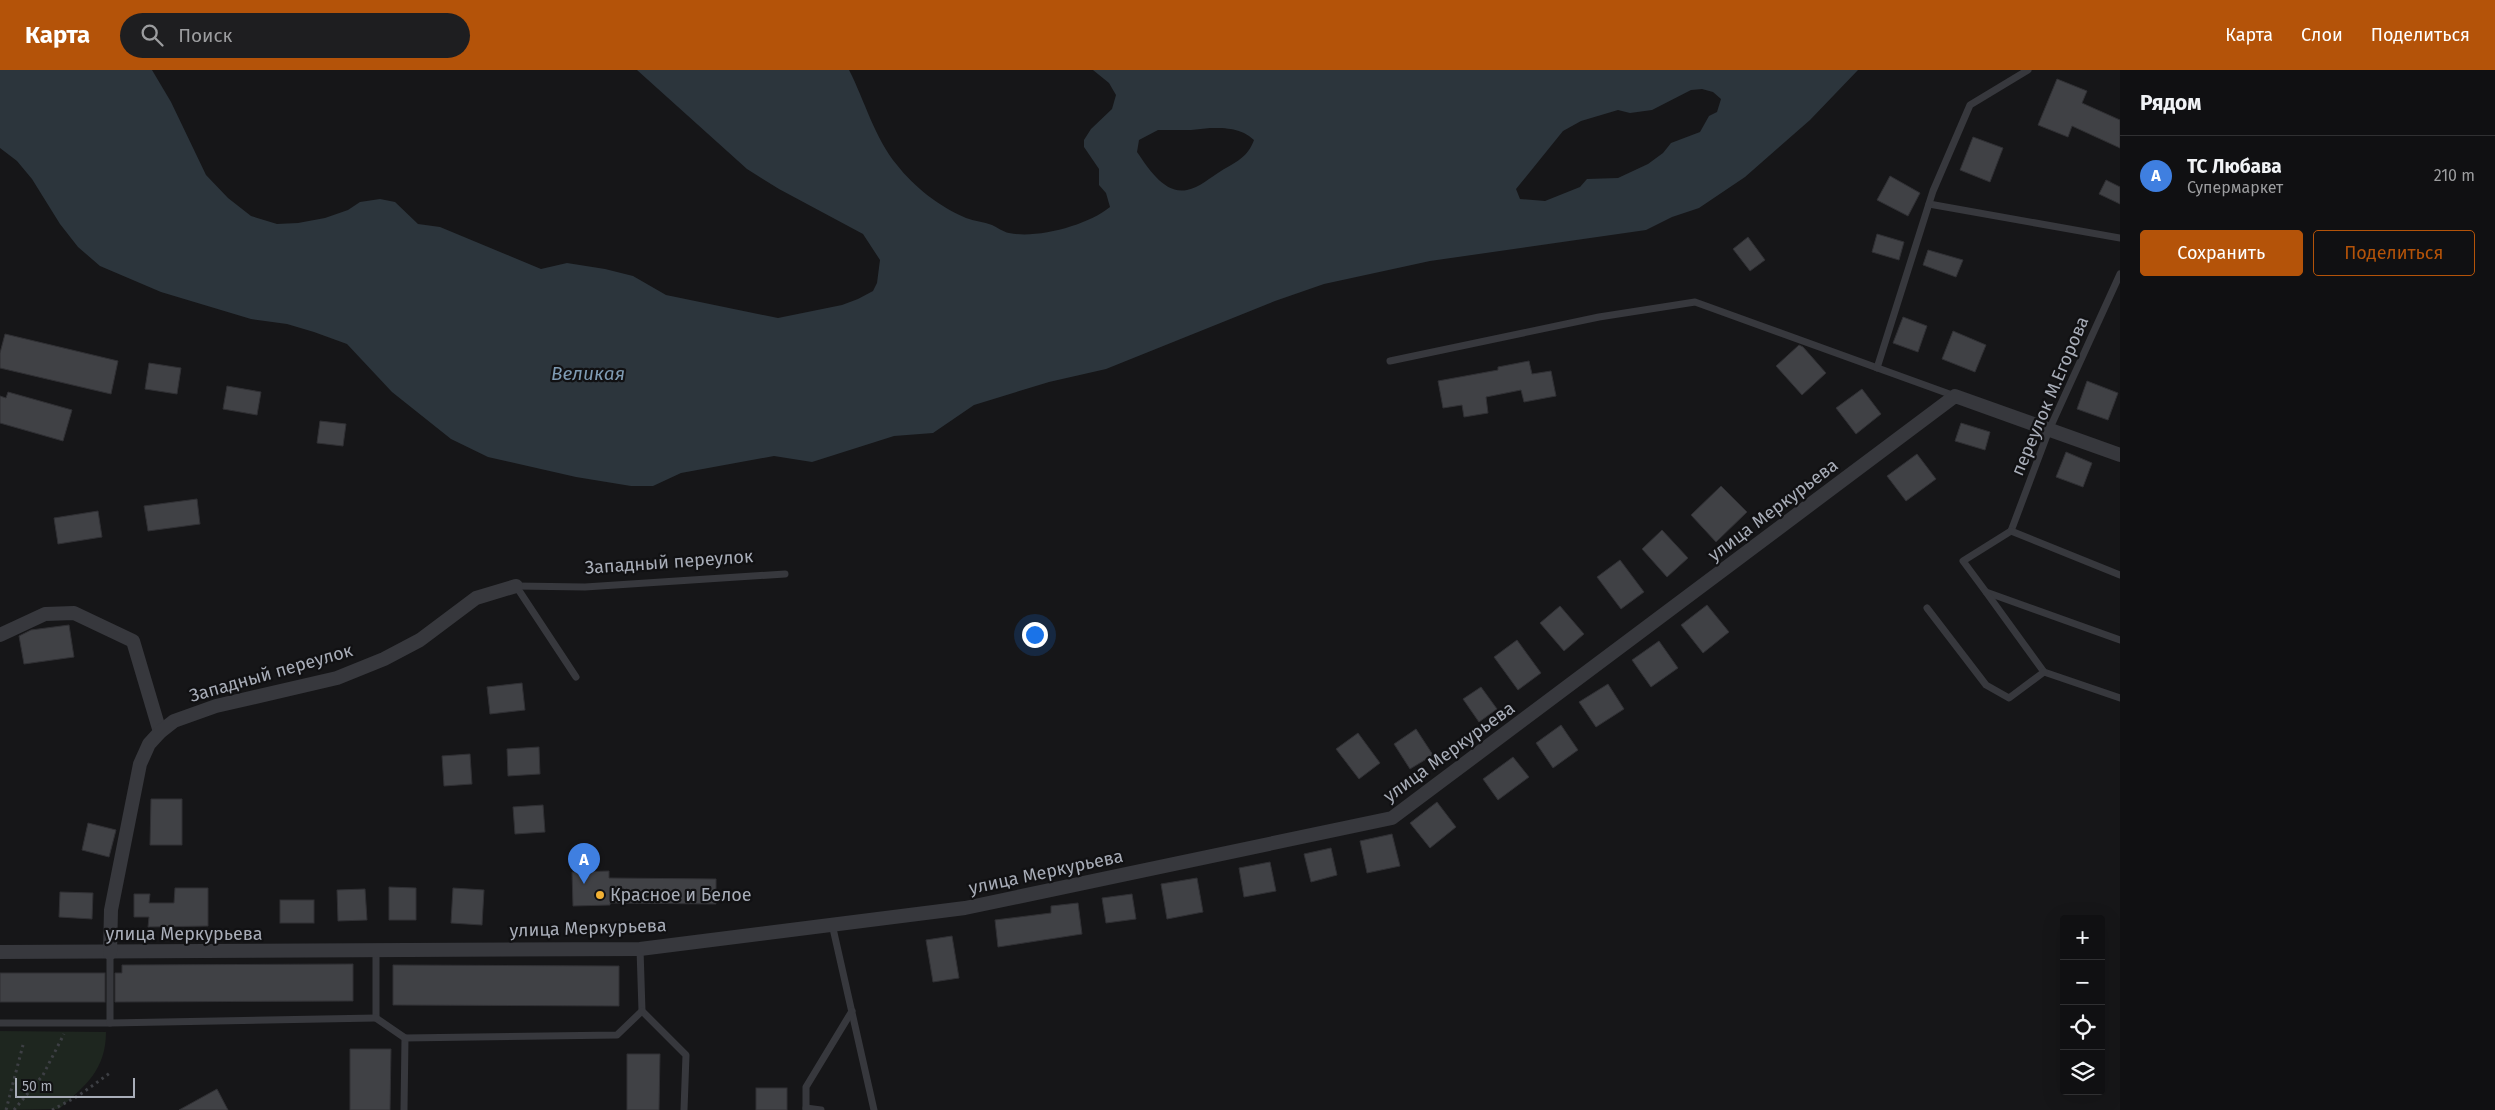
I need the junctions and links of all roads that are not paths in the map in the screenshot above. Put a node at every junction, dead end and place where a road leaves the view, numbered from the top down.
1 (2028, 70) edge
2 (1929, 204) junction
3 (2120, 238) edge
4 (2120, 274) edge
5 (1390, 361) dead end
6 (1877, 368) junction
7 (1955, 396) junction
8 (2049, 430) junction
9 (2120, 455) edge
10 (2010, 532) junction
11 (785, 574) dead end
12 (2120, 575) edge
13 (516, 586) junction
14 (1986, 592) junction
15 (1927, 608) dead end
16 (0, 635) edge
17 (2120, 640) edge
18 (2044, 672) junction
19 (576, 678) dead end
20 (2120, 698) edge
21 (160, 732) junction
22 (832, 924) junction
23 (640, 949) junction
24 (376, 951) junction
25 (0, 952) edge
26 (110, 953) junction
27 (642, 1011) junction
28 (852, 1011) junction
29 (376, 1018) junction
30 (0, 1023) edge
31 (110, 1023) junction
32 (405, 1038) junction
33 (806, 1109) edge
34 (404, 1110) edge
35 (684, 1110) edge
36 (821, 1110) edge
37 (874, 1110) edge

1 - 2 lane
2 - 3 lane
2 - 6 lane
4 - 8 lane, переулок М.Егорова
5 - 6 lane
6 - 7 lane
7 - 8 street
7 - 22 street, улица Меркурьева
8 - 9 street
8 - 10 lane, переулок М.Егорова
10 - 12 lane
10 - 14 lane
11 - 13 lane, Западный переулок
13 - 19 lane
13 - 21 street, Западный переулок
14 - 17 lane
14 - 18 lane
15 - 18 lane
16 - 21 street
18 - 20 lane
21 - 26 street, Западный переулок
22 - 23 street, улица Меркурьева
22 - 28 lane
23 - 24 street, улица Меркурьева
23 - 27 lane
24 - 26 street, улица Меркурьева
24 - 29 lane
25 - 26 street, улица Меркурьева
26 - 31 lane
27 - 32 lane
27 - 35 lane
28 - 33 lane
28 - 37 lane
29 - 31 lane
29 - 32 lane
30 - 31 lane
32 - 34 lane
33 - 36 lane

